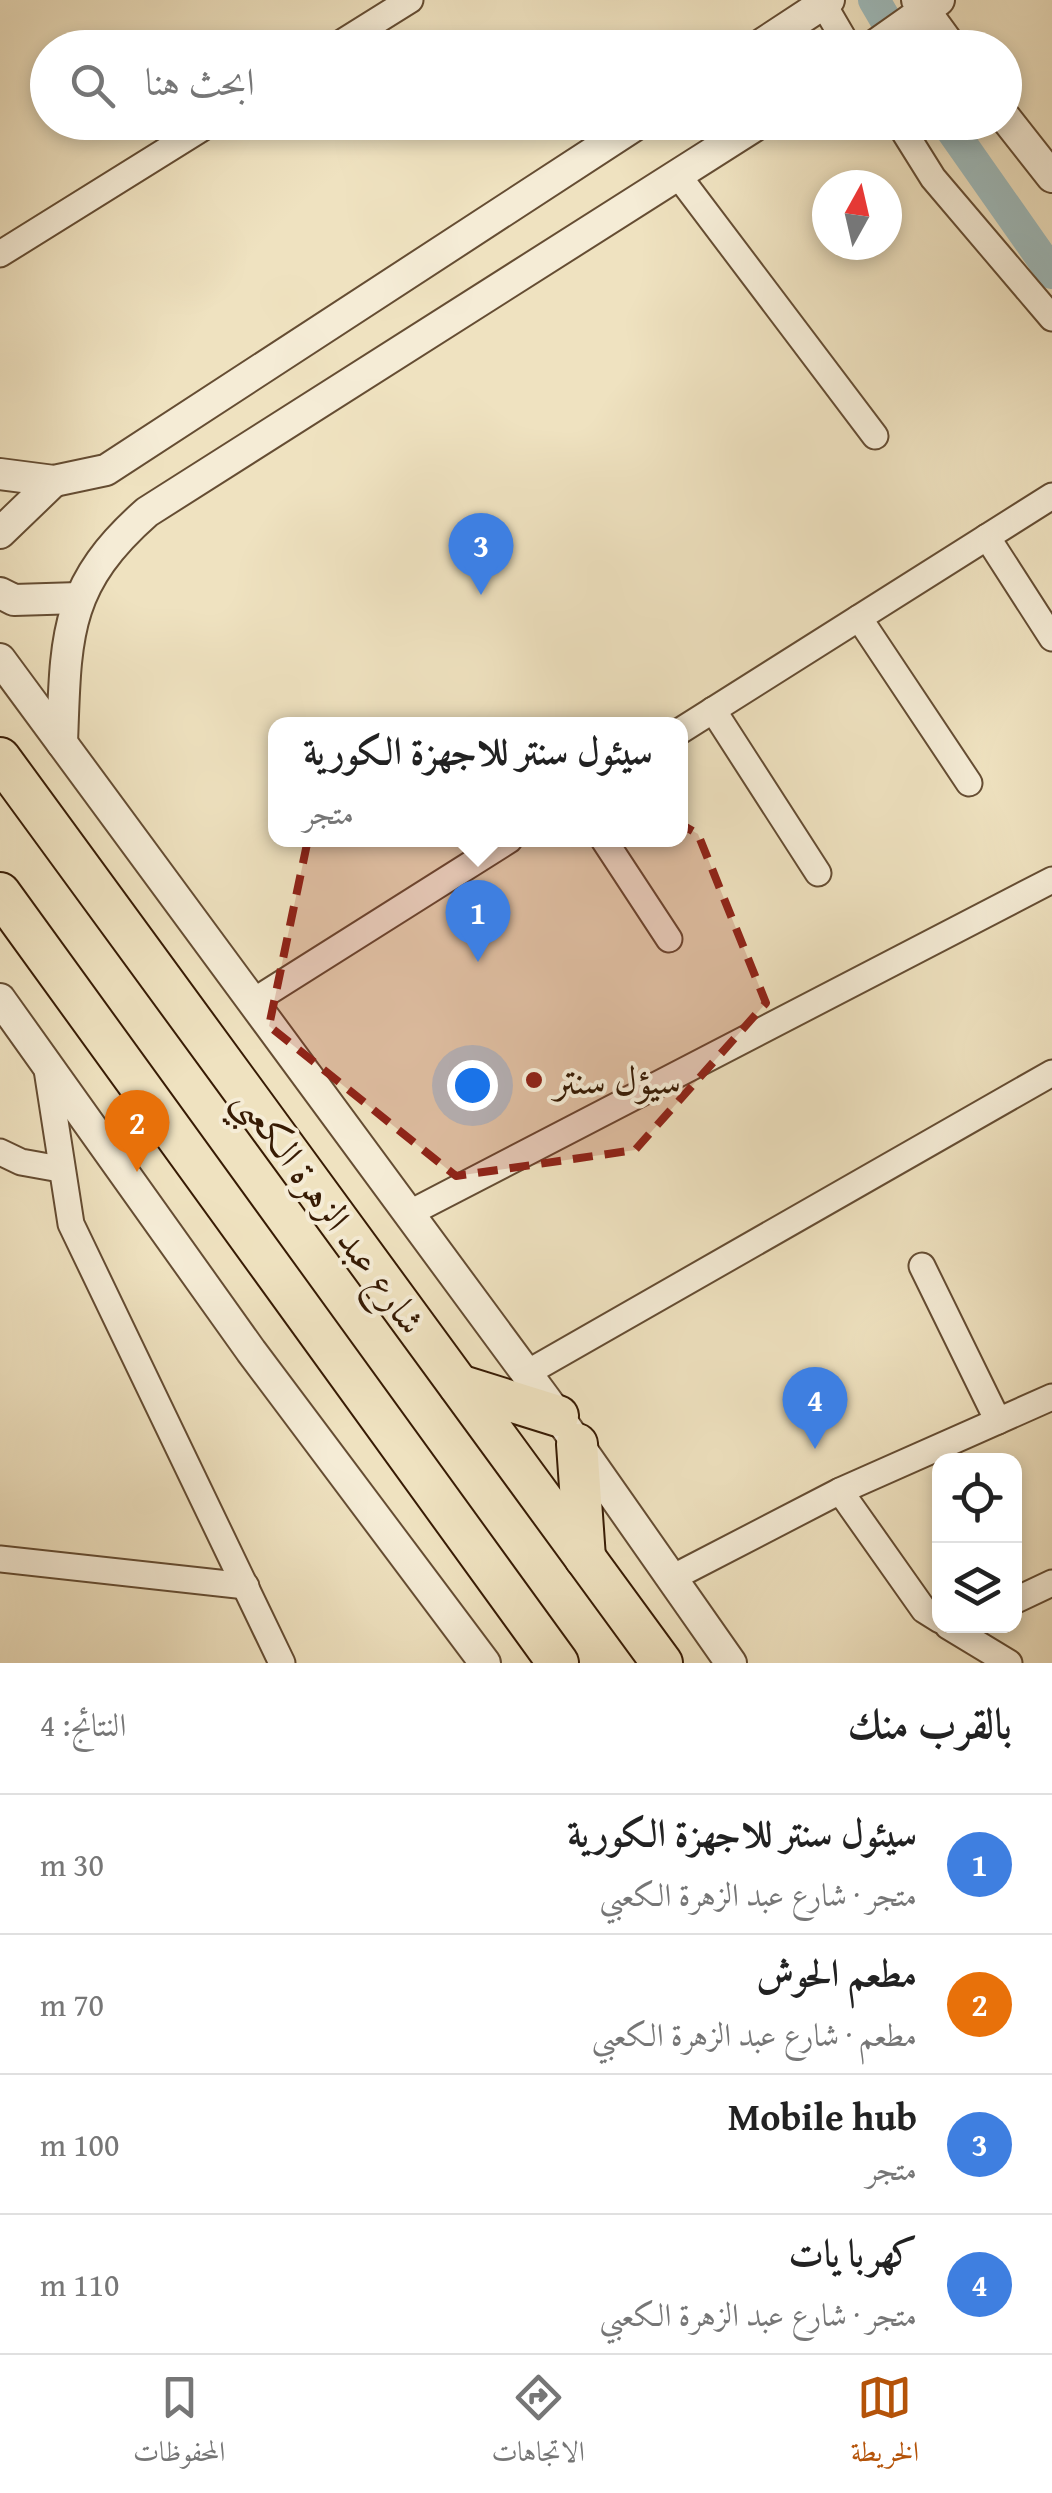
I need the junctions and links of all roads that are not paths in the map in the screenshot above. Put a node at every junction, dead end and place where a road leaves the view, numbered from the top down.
1 (410, 0) edge
2 (824, 1) edge
3 (926, 3) edge
4 (362, 30) edge
5 (782, 30) edge
6 (839, 30) edge
7 (894, 30) edge
8 (942, 30) edge
9 (1022, 139) edge
10 (183, 140) edge
11 (612, 140) edge
12 (736, 140) edge
13 (909, 140) edge
14 (680, 178) junction
15 (1052, 178) edge
16 (0, 254) edge
17 (1052, 318) edge
18 (875, 436) dead end
19 (0, 474) edge
20 (54, 482) junction
21 (1052, 496) edge
22 (0, 532) edge
23 (987, 538) junction
24 (0, 593) edge
25 (79, 598) junction
26 (859, 618) junction
27 (1052, 638) edge
28 (0, 658) edge
29 (713, 710) junction
30 (688, 726) edge
31 (62, 743) junction
32 (0, 758) edge
33 (969, 783) dead end
34 (497, 847) edge
35 (609, 847) edge
36 (818, 873) dead end
37 (1052, 880) edge
38 (0, 893) edge
39 (669, 939) dead end
40 (0, 998) edge
41 (254, 1001) junction
42 (46, 1063) junction
43 (1052, 1073) edge
44 (0, 1152) edge
45 (60, 1169) junction
46 (408, 1214) junction
47 (922, 1266) dead end
48 (527, 1373) junction
49 (459, 1385) junction
50 (1052, 1397) edge
51 (998, 1420) junction
52 (568, 1430) junction
53 (840, 1491) junction
54 (585, 1558) junction
55 (0, 1559) edge
56 (670, 1580) junction
57 (1052, 1583) edge
58 (246, 1586) junction
59 (1022, 1597) edge
60 (932, 1615) edge
61 (960, 1633) edge
62 (282, 1663) edge
63 (485, 1663) edge
64 (558, 1663) edge
65 (662, 1663) edge
66 (731, 1663) edge
67 (1009, 1663) edge

1 - 4 street
2 - 5 street
2 - 6 street
3 - 7 street
3 - 8 street
9 - 15 street
10 - 16 street
11 - 20 street
12 - 14 street
13 - 17 street
14 - 18 street
14 - 25 street
19 - 20 street
20 - 22 street
21 - 23 street
23 - 26 street
23 - 27 street
24 - 25 street
25 - 31 street
26 - 29 street
26 - 33 street
28 - 31 street
29 - 30 street
29 - 36 street
31 - 41 street
32 - 49 main road, شارع عبد الزهرة الكعبي
34 - 41 street
35 - 39 street
37 - 46 street
38 - 64 main road
40 - 42 street
41 - 46 street
42 - 45 street
42 - 63 street
43 - 48 street
44 - 45 street
45 - 58 street
46 - 48 street
47 - 51 street
48 - 52 street
49 - 52 main road
49 - 54 main road, شارع عبد الزهرة الكعبي
50 - 51 street
51 - 53 street
52 - 54 main road
52 - 56 street
53 - 56 street
53 - 60 street
54 - 65 main road, شارع عبد الزهرة الكعبي
55 - 58 street
56 - 66 street
57 - 59 street
58 - 62 street
61 - 67 street

